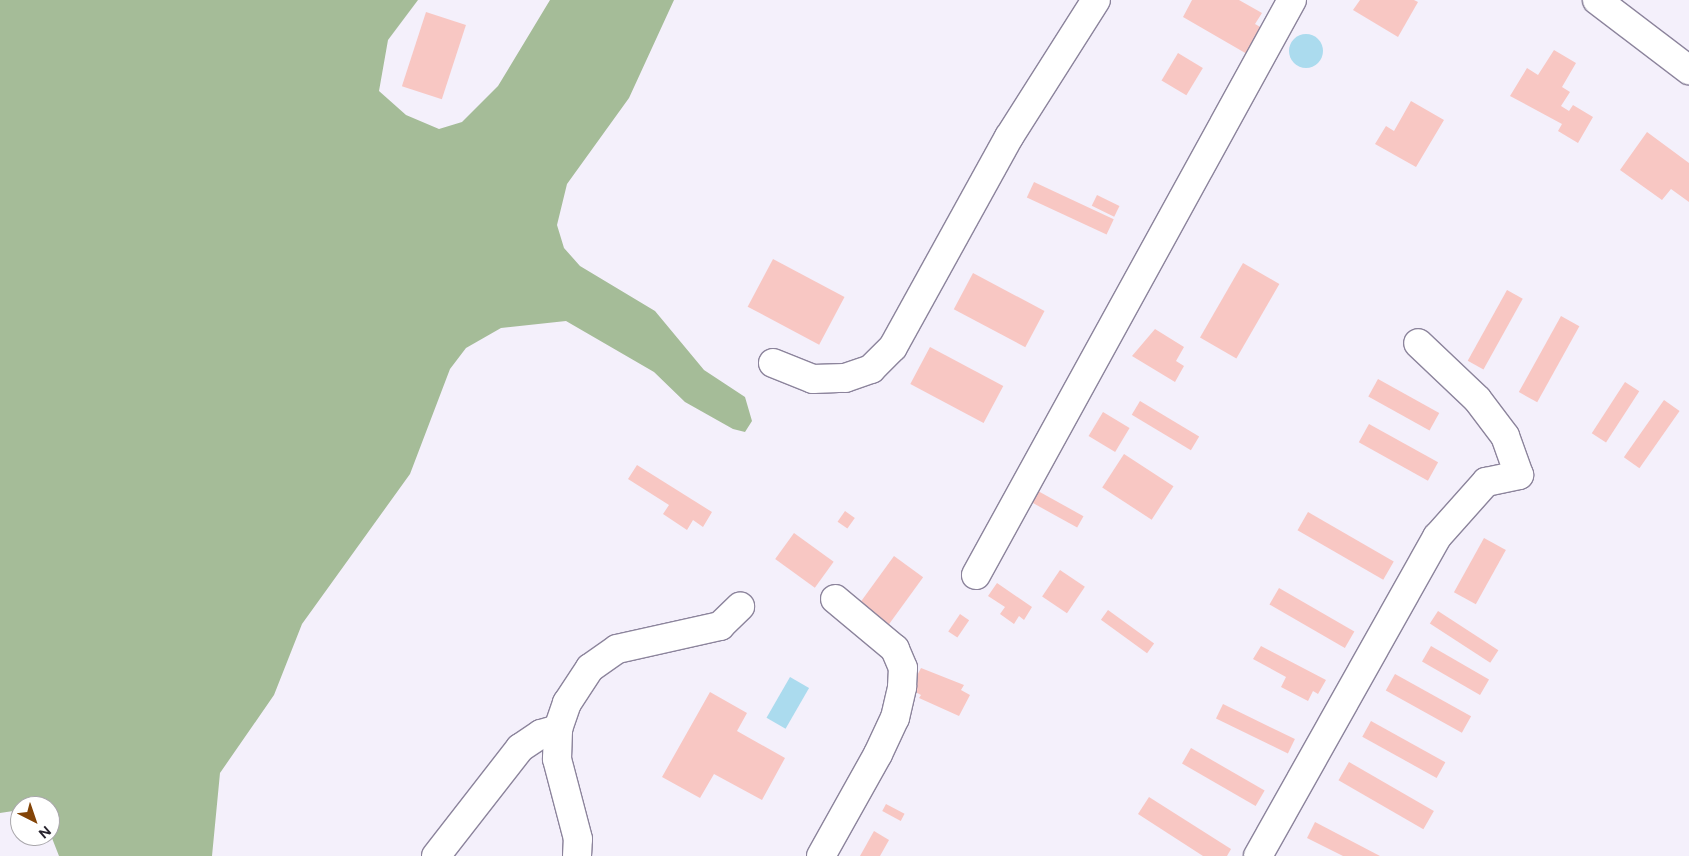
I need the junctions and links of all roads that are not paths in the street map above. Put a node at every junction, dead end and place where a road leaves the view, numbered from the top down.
1 (1096, 0) edge
2 (1292, 0) edge
3 (1597, 0) edge
4 (1689, 70) edge
5 (1418, 343) dead end
6 (773, 363) dead end
7 (976, 575) dead end
8 (835, 599) dead end
9 (740, 607) dead end
10 (558, 729) junction
11 (436, 856) edge
12 (577, 856) edge
13 (821, 856) edge
14 (1258, 856) edge

1 - 6 street
2 - 7 street
3 - 4 street
5 - 14 street
8 - 13 street
9 - 10 street
10 - 11 street
10 - 12 street

